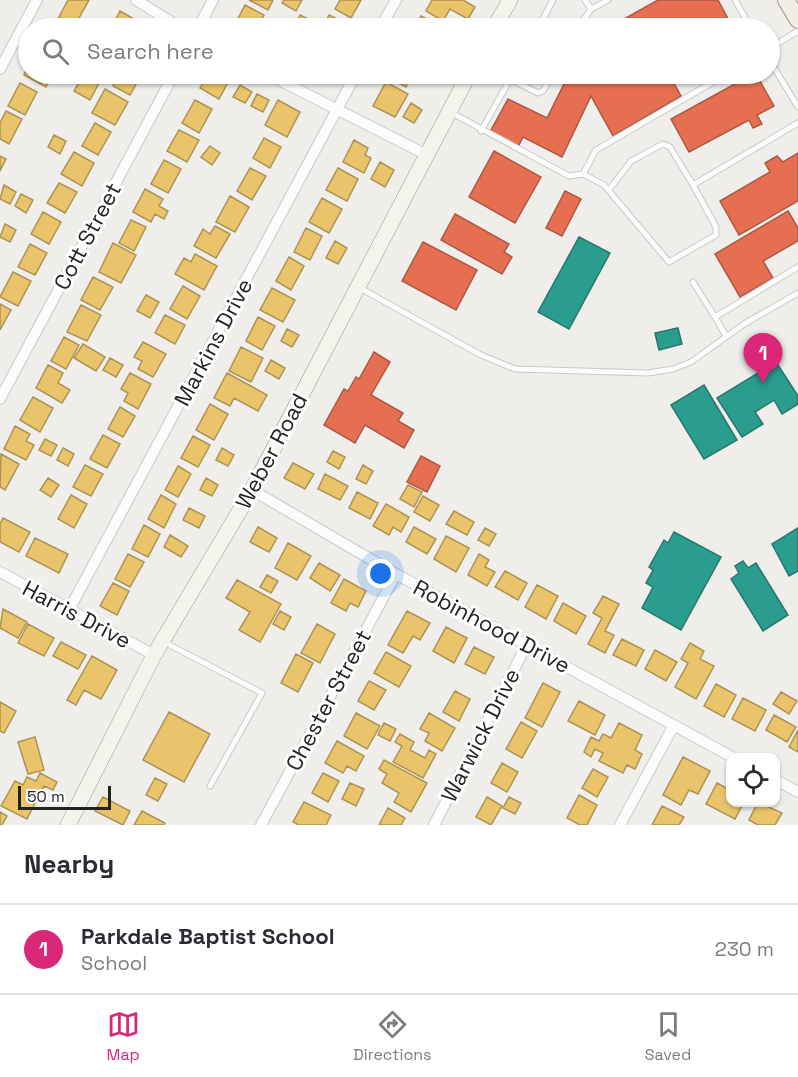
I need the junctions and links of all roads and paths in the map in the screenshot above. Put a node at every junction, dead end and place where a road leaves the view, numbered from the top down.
1 (37, 0) edge
2 (136, 0) edge
3 (213, 0) edge
4 (396, 0) edge
5 (510, 0) edge
6 (553, 0) edge
7 (585, 0) edge
8 (608, 0) edge
9 (735, 0) edge
10 (786, 0) edge
11 (591, 9) junction
12 (27, 18) edge
13 (165, 18) edge
14 (203, 18) edge
15 (386, 18) edge
16 (500, 18) edge
17 (543, 18) edge
18 (585, 18) edge
19 (745, 18) edge
20 (798, 20) edge
21 (798, 31) edge
22 (18, 35) edge
23 (780, 42) edge
24 (0, 69) edge
25 (780, 77) edge
26 (169, 84) edge
27 (287, 84) edge
28 (351, 84) edge
29 (463, 84) edge
30 (507, 84) edge
31 (524, 84) edge
32 (547, 84) edge
33 (710, 84) edge
34 (798, 107) edge
35 (337, 109) junction
36 (448, 111) junction
37 (798, 123) edge
38 (481, 131) junction
39 (426, 153) junction
40 (583, 174) junction
41 (693, 185) junction
42 (609, 190) junction
43 (798, 267) edge
44 (693, 282) dead end
45 (357, 286) junction
46 (798, 293) edge
47 (715, 317) junction
48 (726, 336) junction
49 (0, 399) edge
50 (252, 490) junction
51 (0, 572) edge
52 (396, 574) junction
53 (69, 610) junction
54 (163, 641) junction
55 (527, 644) junction
56 (154, 655) junction
57 (674, 725) junction
58 (726, 754) edge
59 (780, 782) edge
60 (210, 786) dead end
61 (798, 792) edge
62 (68, 825) edge
63 (261, 825) edge
64 (434, 825) edge
65 (620, 825) edge

1 - 12 street
2 - 13 street
3 - 14 street
4 - 15 street
5 - 16 main road
6 - 17 lane
7 - 11 lane
8 - 11 lane
9 - 19 lane
10 - 20 main road
11 - 18 lane
21 - 23 lane
22 - 24 street
25 - 34 lane
26 - 49 street, Cott Street
27 - 35 street
28 - 35 street, Markins Drive
29 - 36 main road, Weber Road
30 - 38 lane
31 - 32 lane
33 - 40 lane
35 - 39 street
35 - 53 street, Markins Drive
36 - 38 lane
36 - 39 main road, Weber Road
37 - 41 lane
38 - 40 lane
39 - 45 main road, Weber Road
40 - 42 lane
41 - 42 lane
41 - 42 lane
43 - 47 lane
44 - 47 lane
45 - 48 lane
45 - 50 main road, Weber Road
46 - 48 lane
47 - 48 lane
50 - 52 street, Robinhood Drive
50 - 54 main road, Weber Road
51 - 53 street, Harris Drive
52 - 55 street, Robinhood Drive
52 - 63 street, Chester Street
53 - 56 street, Harris Drive
54 - 56 main road, Weber Road
54 - 60 lane
55 - 57 street, Robinhood Drive
55 - 64 street, Warwick Drive
56 - 62 main road, Weber Road
57 - 58 street, Robinhood Drive
57 - 65 street
59 - 61 street

